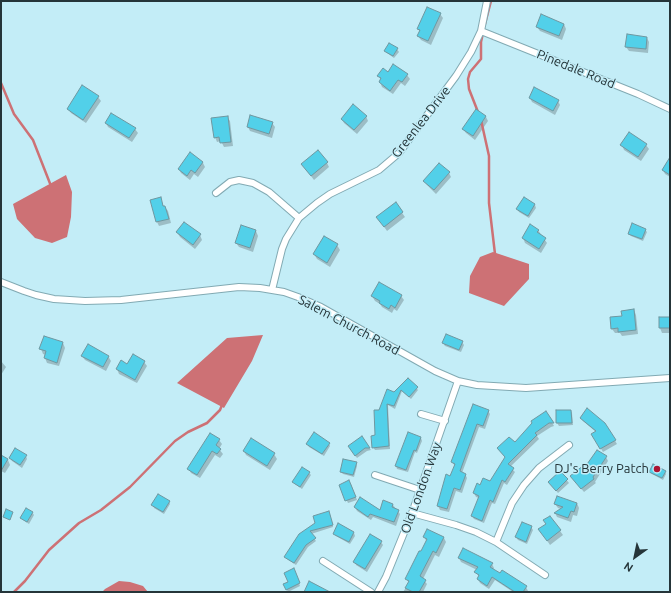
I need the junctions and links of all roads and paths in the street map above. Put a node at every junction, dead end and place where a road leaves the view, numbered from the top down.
1 (487, 1) edge
2 (481, 31) junction
3 (670, 109) edge
4 (216, 193) dead end
5 (299, 218) junction
6 (1, 282) edge
7 (272, 290) junction
8 (670, 378) edge
9 (458, 381) junction
10 (422, 414) dead end
11 (444, 421) junction
12 (569, 445) dead end
13 (375, 475) dead end
14 (420, 490) junction
15 (412, 513) junction
16 (496, 542) junction
17 (323, 561) dead end
18 (545, 575) dead end
19 (371, 592) edge
20 (378, 592) edge

1 - 2 street, Greenlea Drive
2 - 3 street, Pinedale Road
2 - 5 street, Greenlea Drive
4 - 5 street
5 - 7 street, Greenlea Drive
6 - 7 street, Salem Church Road
7 - 9 street, Salem Church Road
8 - 9 street, Salem Church Road
9 - 11 street, Old London Way
10 - 11 street
11 - 14 street, Old London Way
12 - 16 street
13 - 14 street
14 - 15 street, Old London Way
15 - 16 street
15 - 20 street, Old London Way
16 - 18 street
17 - 19 street

